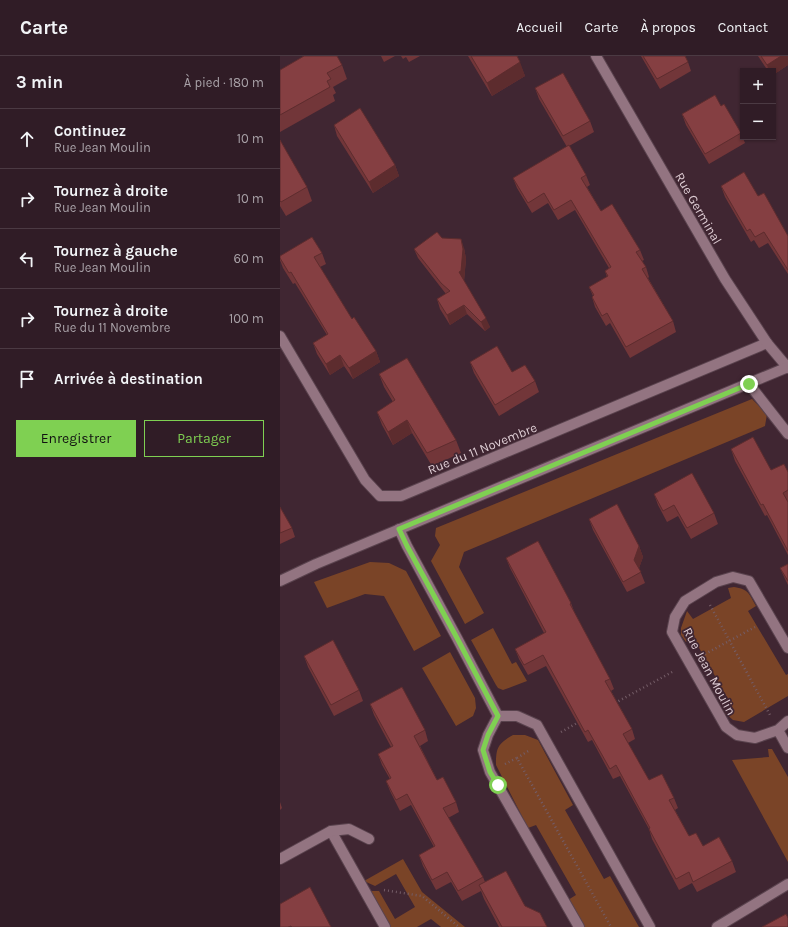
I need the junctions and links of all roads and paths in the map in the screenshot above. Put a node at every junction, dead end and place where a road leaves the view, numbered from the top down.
1 (596, 56) edge
2 (280, 336) edge
3 (767, 343) junction
4 (788, 367) edge
5 (749, 384) junction
6 (788, 434) edge
7 (399, 529) junction
8 (280, 581) edge
9 (703, 590) junction
10 (771, 618) junction
11 (730, 640) junction
12 (788, 648) edge
13 (690, 662) junction
14 (614, 703) edge
15 (498, 716) junction
16 (788, 721) edge
17 (580, 722) edge
18 (778, 730) junction
19 (546, 740) junction
20 (788, 748) edge
21 (490, 772) junction
22 (331, 831) junction
23 (369, 839) dead end
24 (280, 859) edge
25 (788, 884) edge
26 (364, 887) junction
27 (385, 927) edge
28 (459, 927) edge
29 (579, 927) edge
30 (611, 927) edge
31 (650, 927) edge
32 (717, 927) edge

1 - 3 street, Rue Germinal
2 - 3 street, Rue du 11 Novembre
3 - 4 street, Rue Germinal
4 - 5 street
5 - 6 street
5 - 7 street
7 - 8 street
7 - 15 street
9 - 10 street, Rue Jean Moulin
9 - 11 path
9 - 13 street, Rue Jean Moulin
10 - 11 path
10 - 12 street, Rue Jean Moulin
11 - 13 path
11 - 18 path
13 - 14 path
13 - 18 street, Rue Jean Moulin
15 - 19 street
15 - 21 street
16 - 18 street, Rue Jean Moulin
17 - 19 path
18 - 20 street
19 - 31 street
21 - 29 street
21 - 30 path
22 - 23 street
22 - 24 street
22 - 26 street
25 - 32 street
26 - 27 street
26 - 28 path

